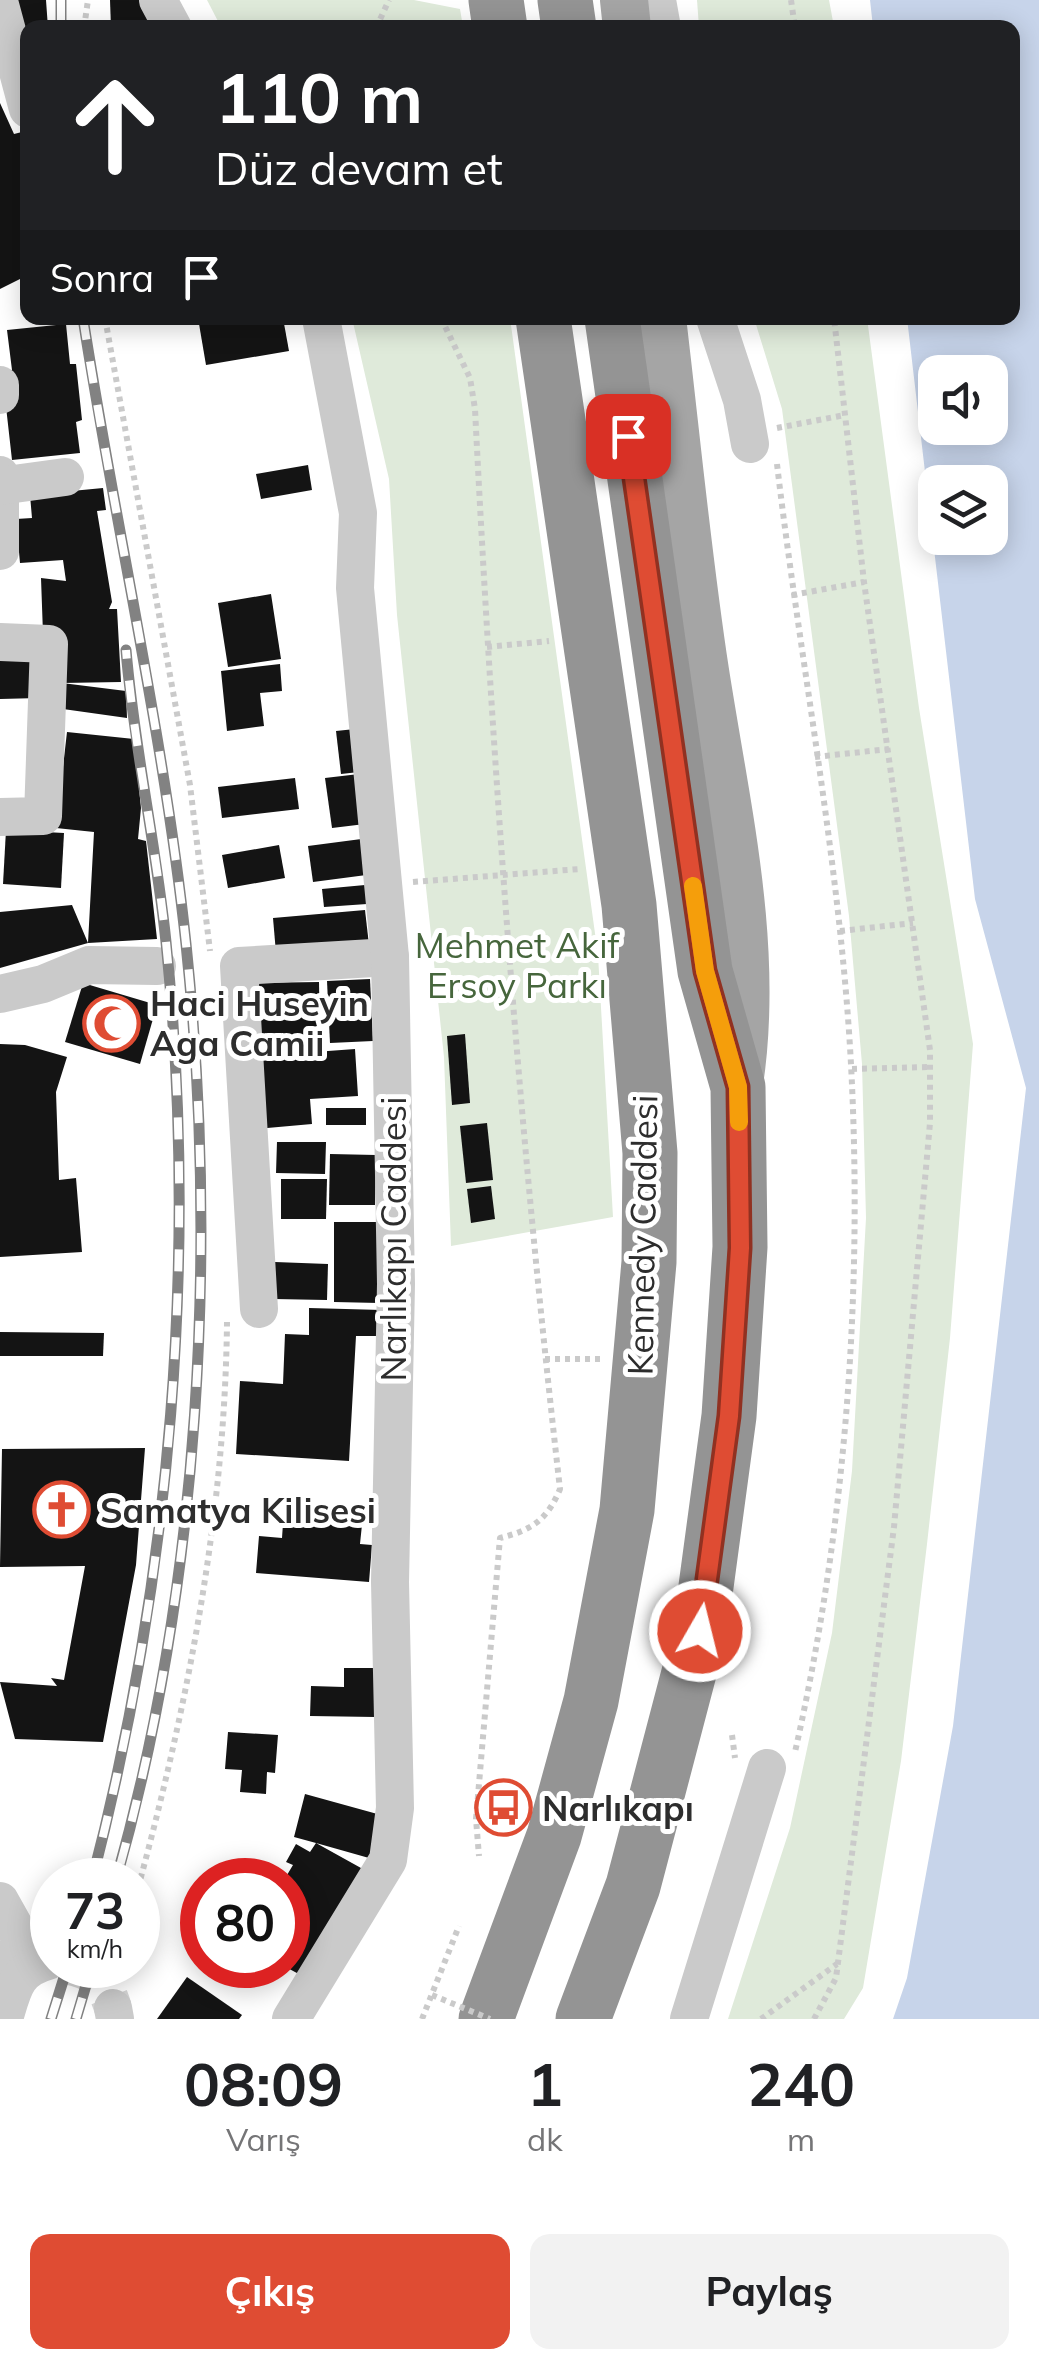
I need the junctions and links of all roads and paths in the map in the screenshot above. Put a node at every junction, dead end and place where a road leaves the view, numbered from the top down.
1 (0, 5) edge
2 (20, 79) edge
3 (106, 325) edge
4 (322, 325) edge
5 (444, 325) edge
6 (544, 325) edge
7 (613, 325) edge
8 (663, 325) edge
9 (716, 325) edge
10 (835, 325) edge
11 (0, 385) edge
12 (0, 395) edge
13 (845, 415) junction
14 (765, 432) junction
15 (0, 476) edge
16 (65, 477) dead end
17 (0, 486) edge
18 (0, 551) edge
19 (864, 582) junction
20 (792, 595) junction
21 (551, 641) dead end
22 (0, 642) edge
23 (487, 646) junction
24 (890, 749) junction
25 (815, 757) junction
26 (0, 817) edge
27 (586, 869) dead end
28 (505, 876) junction
29 (408, 882) dead end
30 (913, 923) junction
31 (840, 931) junction
32 (208, 932) dead end
33 (390, 957) junction
34 (157, 966) dead end
35 (0, 994) edge
36 (930, 1067) junction
37 (851, 1069) junction
38 (738, 1087) junction
39 (243, 1310) joint
40 (602, 1359) dead end
41 (545, 1360) junction
42 (779, 1770) joint
43 (479, 1856) dead end
44 (146, 1858) edge
45 (0, 1900) edge
46 (460, 1926) dead end
47 (838, 1964) junction
48 (30, 1966) edge
49 (0, 1971) edge
50 (432, 1994) junction
51 (4, 2019) edge
52 (291, 2019) edge
53 (422, 2019) edge
54 (488, 2019) edge
55 (584, 2019) edge
56 (689, 2019) edge
57 (761, 2019) edge
58 (814, 2019) edge

1 - 2 street
3 - 32 path
4 - 33 street, Narlıkapı Caddesi
5 - 23 path
6 - 54 highway, Kennedy Caddesi
7 - 38 highway
8 - 38 main road
9 - 14 street
10 - 13 path
11 - 12 street
13 - 14 path
13 - 19 path
14 - 20 path
15 - 17 street
16 - 17 street
17 - 18 street
19 - 20 path
19 - 24 path
20 - 25 path
21 - 23 path
22 - 26 street
23 - 28 path
24 - 25 path
24 - 30 path
25 - 31 path
27 - 28 path
28 - 29 path
28 - 41 path
30 - 31 path
30 - 36 path
31 - 37 path
33 - 39 street
33 - 52 street, Narlıkapı Caddesi
34 - 35 street
36 - 37 path
36 - 47 path
37 - 42 path
38 - 55 highway
39 - 44 path
40 - 41 path
41 - 43 path
42 - 56 street
45 - 49 street
46 - 50 path
47 - 57 path
47 - 58 path
48 - 51 street
50 - 53 path
50 - 54 path, bridge

